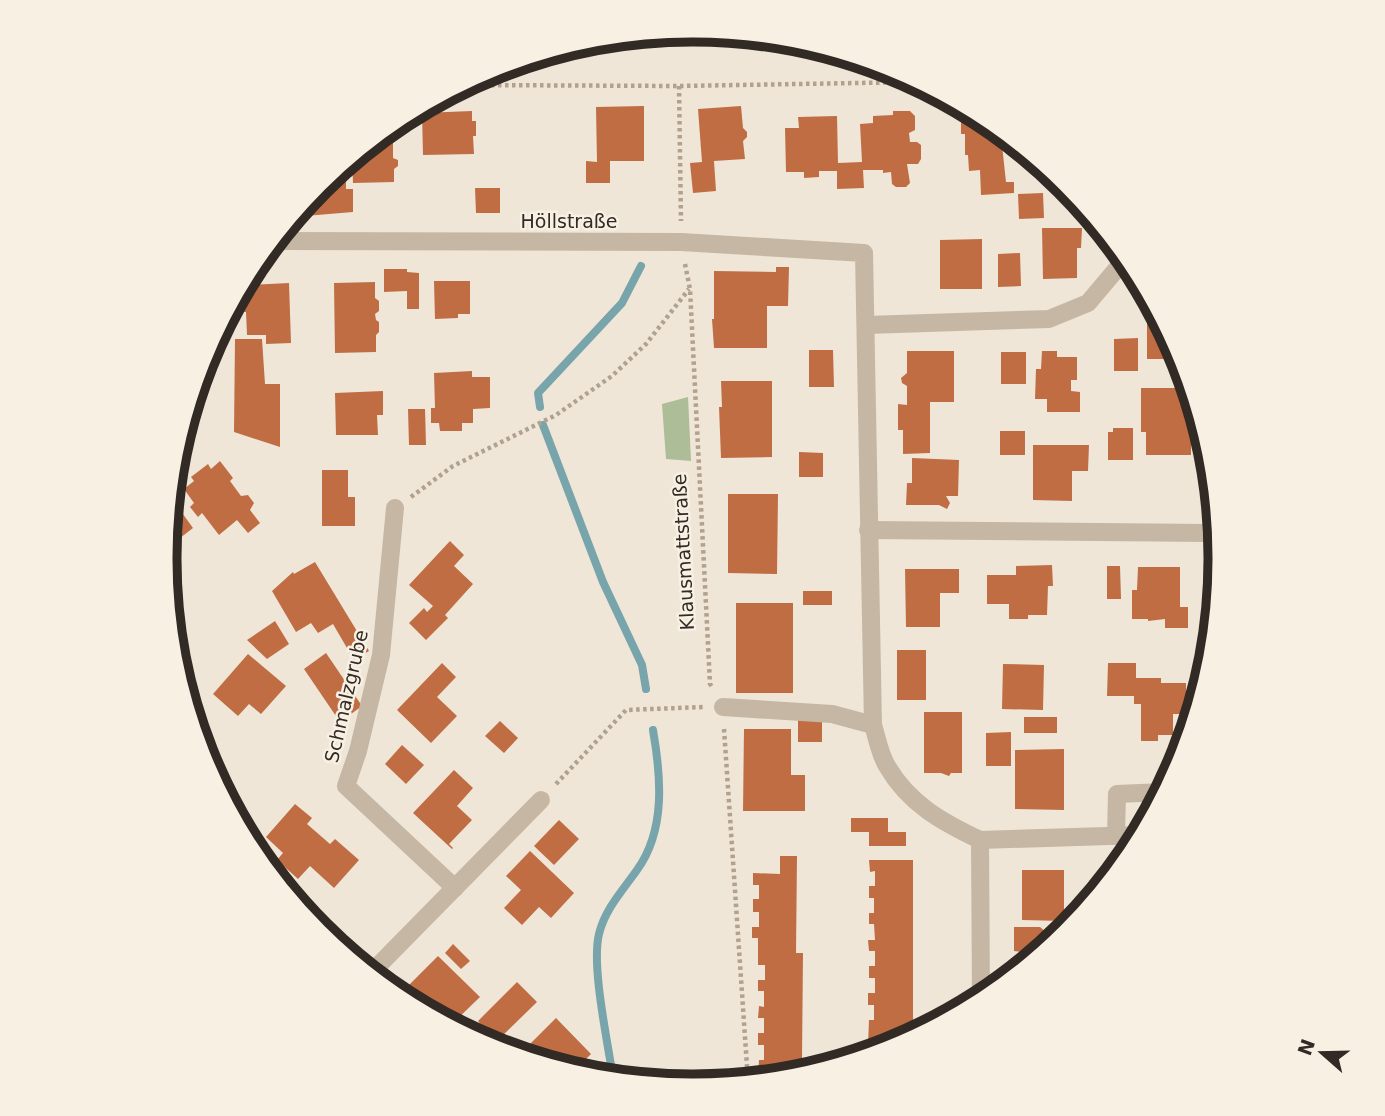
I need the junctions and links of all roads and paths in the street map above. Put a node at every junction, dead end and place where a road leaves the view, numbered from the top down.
1 (893, 82) edge
2 (486, 85) edge
3 (679, 86) junction
4 (286, 241) edge
5 (681, 242) junction
6 (1119, 267) edge
7 (690, 289) junction
8 (867, 325) junction
9 (396, 508) joint
10 (868, 530) junction
11 (1207, 533) edge
12 (723, 707) junction
13 (873, 725) junction
14 (1152, 793) edge
15 (541, 800) joint
16 (1116, 836) junction
17 (1128, 836) edge
18 (980, 840) junction
19 (455, 888) junction
20 (377, 967) edge
21 (981, 986) edge
22 (747, 1071) edge

1 - 3 path
2 - 3 path
3 - 5 path, Klausmattstraße
4 - 5 street, Höllstraße
5 - 7 path, Klausmattstraße
5 - 8 street, Höllstraße
6 - 8 street
7 - 9 path
7 - 12 path, Klausmattstraße
8 - 10 street
9 - 19 street, Schmalzgrube
10 - 11 street
10 - 13 street
12 - 13 street
12 - 15 path
12 - 22 path, Klausmattstraße
13 - 18 street
14 - 16 street
15 - 19 street
16 - 17 street
16 - 18 street
18 - 21 street
19 - 20 street

